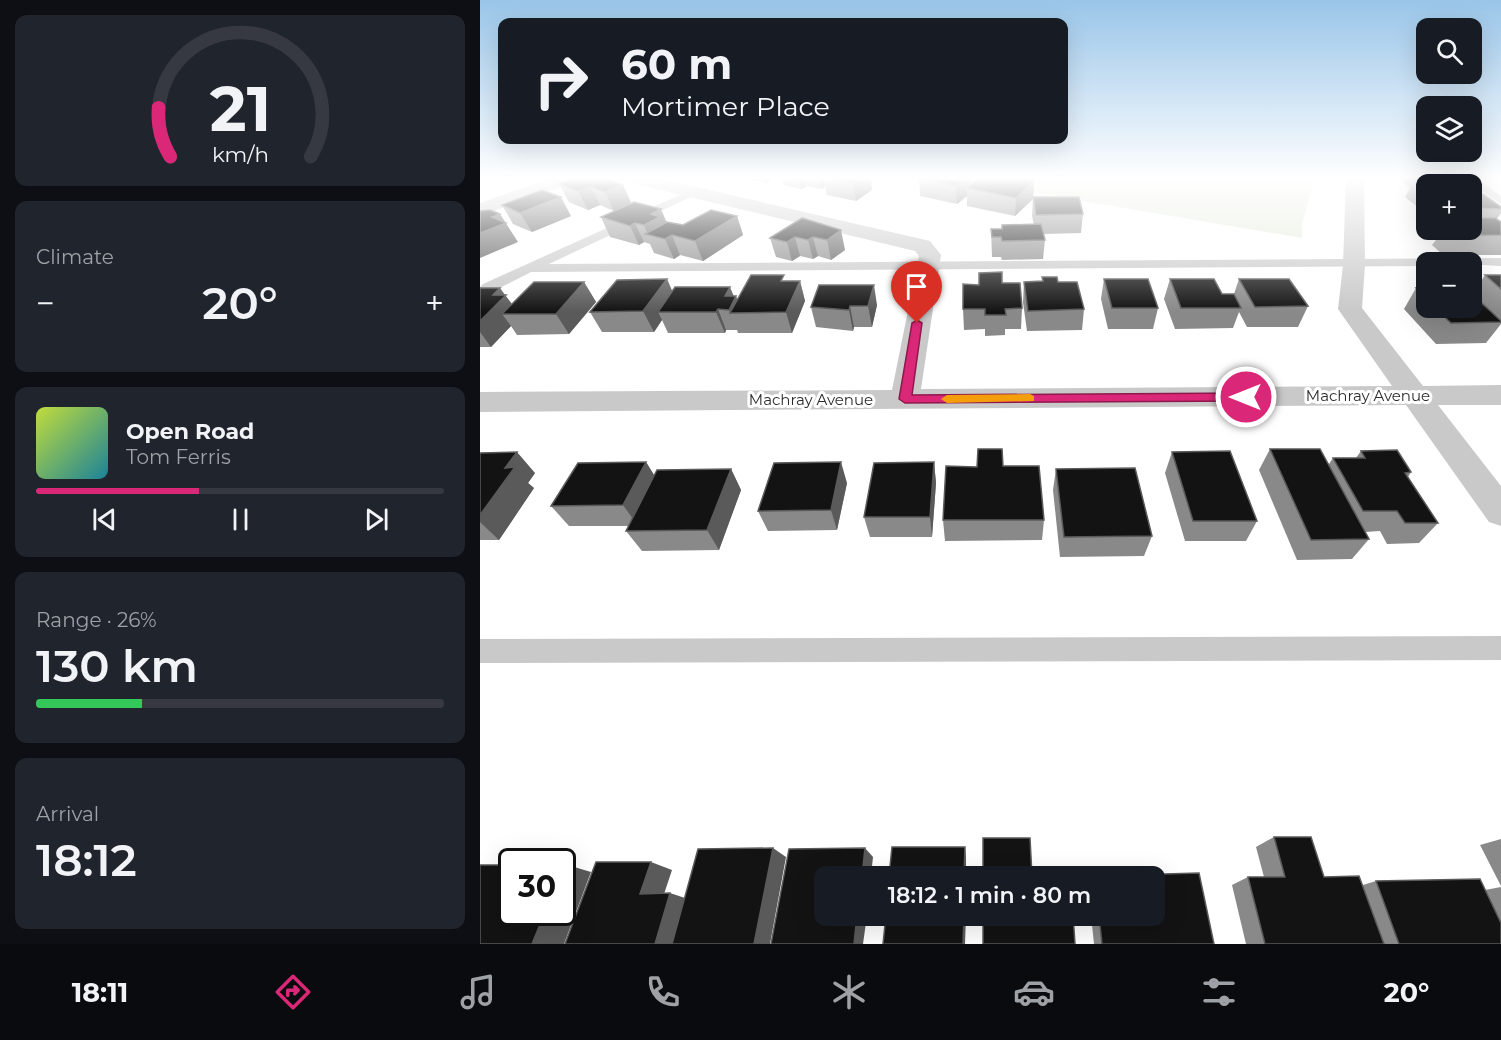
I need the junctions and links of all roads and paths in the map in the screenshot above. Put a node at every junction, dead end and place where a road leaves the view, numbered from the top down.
1 (626, 223) edge
2 (825, 223) edge
3 (1354, 223) edge
4 (1354, 262) junction
5 (1501, 262) edge
6 (927, 265) junction
7 (529, 268) junction
8 (480, 294) edge
9 (1501, 395) edge
10 (1413, 396) junction
11 (905, 399) junction
12 (480, 402) edge
13 (1501, 512) edge
14 (1501, 648) edge
15 (480, 651) edge

1 - 7 lane
2 - 6 street
3 - 4 street
4 - 5 lane
4 - 6 lane
4 - 10 street
6 - 7 lane
6 - 11 street
7 - 8 lane
9 - 10 street, Machray Avenue
10 - 11 street, Machray Avenue
10 - 13 street
11 - 12 street, Machray Avenue
14 - 15 lane

